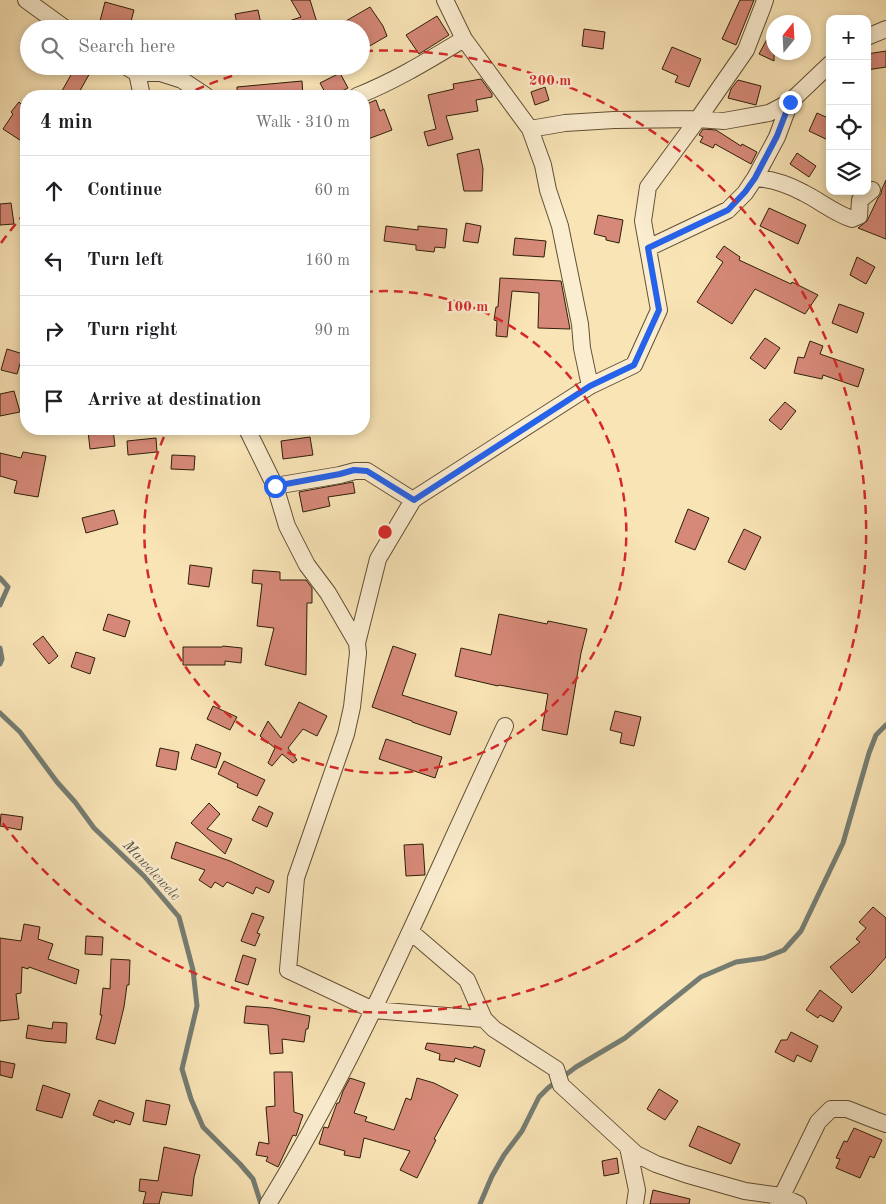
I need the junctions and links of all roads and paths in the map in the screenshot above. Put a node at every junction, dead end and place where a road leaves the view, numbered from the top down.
1 (26, 0) edge
2 (446, 0) edge
3 (764, 0) edge
4 (54, 20) edge
5 (886, 28) edge
6 (871, 35) edge
7 (464, 39) junction
8 (826, 68) edge
9 (133, 75) edge
10 (166, 75) edge
11 (139, 90) edge
12 (197, 90) edge
13 (370, 91) edge
14 (790, 102) junction
15 (698, 119) junction
16 (530, 130) junction
17 (755, 178) junction
18 (872, 190) dead end
19 (648, 248) junction
20 (590, 386) junction
21 (250, 435) edge
22 (275, 486) junction
23 (414, 500) junction
24 (357, 643) junction
25 (505, 726) dead end
26 (411, 932) junction
27 (373, 1010) junction
28 (484, 1019) junction
29 (886, 1124) edge
30 (628, 1147) junction
31 (779, 1200) edge
32 (268, 1204) edge
33 (635, 1204) edge
34 (798, 1204) edge

1 - 4 street
2 - 7 street
3 - 15 street
5 - 6 street
7 - 13 street
7 - 16 street
8 - 14 street
9 - 11 street
10 - 12 street
14 - 15 street
14 - 17 street
15 - 16 street
15 - 19 street
16 - 20 street
17 - 18 street
17 - 19 street
19 - 20 street
20 - 23 street
21 - 22 street
22 - 23 street
22 - 24 street
23 - 24 street
24 - 27 street
25 - 26 street
26 - 27 street
26 - 28 street
27 - 28 street
27 - 32 street
28 - 30 street
29 - 31 street
30 - 31 street
30 - 33 street
31 - 34 street

